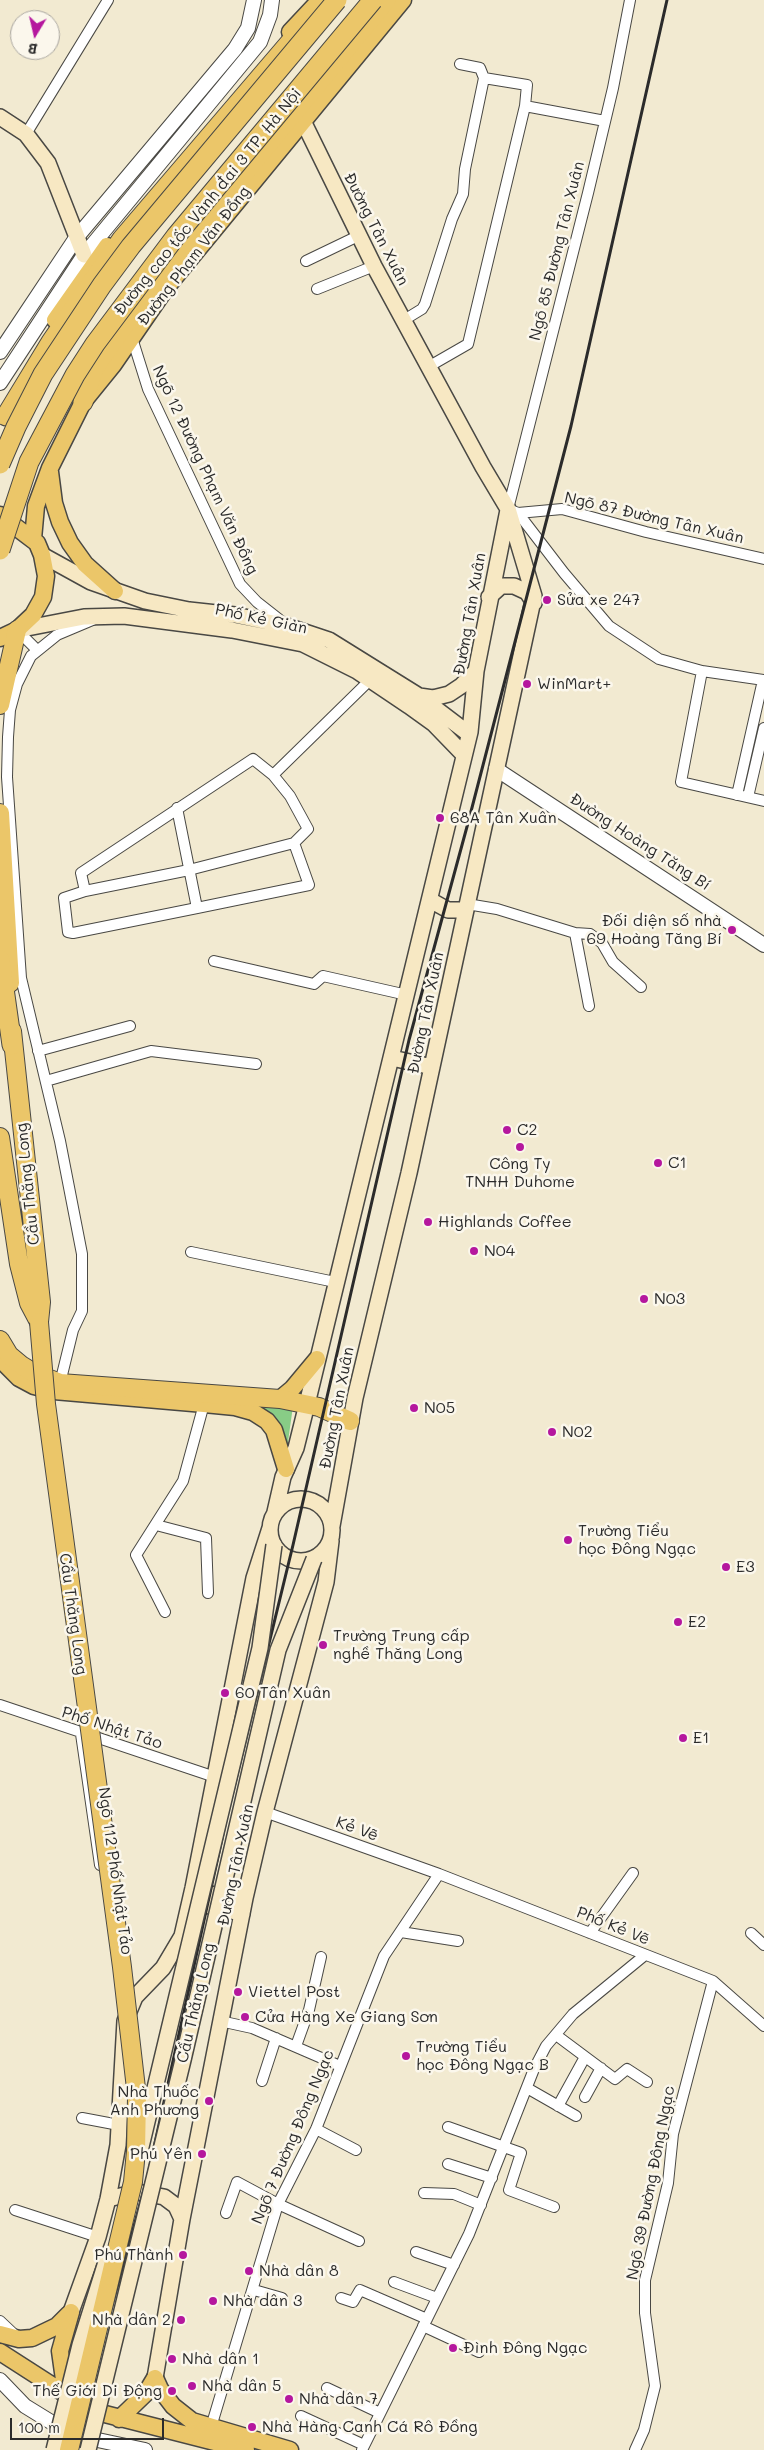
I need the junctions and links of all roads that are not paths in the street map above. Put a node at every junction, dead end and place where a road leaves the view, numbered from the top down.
1 (108, 0) edge
2 (272, 0) edge
3 (320, 0) edge
4 (329, 0) edge
5 (338, 0) edge
6 (373, 0) edge
7 (380, 0) edge
8 (386, 0) edge
9 (403, 0) edge
10 (630, 0) edge
11 (253, 1) edge
12 (460, 64) dead end
13 (484, 78) junction
14 (525, 106) junction
15 (0, 117) edge
16 (303, 121) junction
17 (605, 121) junction
18 (26, 134) junction
19 (358, 236) junction
20 (76, 238) junction
21 (84, 255) junction
22 (306, 260) dead end
23 (374, 266) junction
24 (317, 289) dead end
25 (404, 320) junction
26 (132, 338) junction
27 (0, 352) edge
28 (428, 367) junction
29 (0, 383) edge
30 (83, 402) junction
31 (3, 421) edge
32 (0, 464) edge
33 (50, 468) junction
34 (513, 511) junction
35 (0, 515) edge
36 (33, 539) junction
37 (0, 550) edge
38 (42, 555) junction
39 (764, 559) edge
40 (115, 591) junction
41 (489, 597) junction
42 (534, 603) junction
43 (102, 616) junction
44 (287, 626) junction
45 (255, 627) junction
46 (17, 630) junction
47 (0, 638) edge
48 (36, 649) junction
49 (476, 671) junction
50 (702, 671) junction
51 (370, 680) junction
52 (763, 680) edge
53 (419, 696) junction
54 (0, 705) edge
55 (764, 728) edge
56 (469, 734) junction
57 (464, 755) junction
58 (496, 769) junction
59 (273, 775) junction
60 (737, 795) junction
61 (748, 796) junction
62 (764, 801) edge
63 (177, 808) junction
64 (0, 814) edge
65 (294, 843) junction
66 (190, 870) junction
67 (85, 891) junction
68 (430, 900) junction
69 (467, 907) junction
70 (197, 908) junction
71 (575, 933) junction
72 (764, 945) edge
73 (0, 960) edge
74 (214, 961) dead end
75 (641, 987) dead end
76 (407, 995) junction
77 (589, 1006) dead end
78 (130, 1026) dead end
79 (12, 1045) junction
80 (38, 1051) junction
81 (392, 1058) junction
82 (256, 1064) dead end
83 (432, 1067) junction
84 (46, 1082) junction
85 (0, 1137) edge
86 (190, 1252) dead end
87 (335, 1282) junction
88 (39, 1322) junction
89 (0, 1340) edge
90 (317, 1359) junction
91 (0, 1360) edge
92 (60, 1383) junction
93 (280, 1399) junction
94 (204, 1404) junction
95 (307, 1404) junction
96 (350, 1421) junction
97 (286, 1469) junction
98 (275, 1512) junction
99 (156, 1525) junction
100 (270, 1528) junction
101 (331, 1533) junction
102 (274, 1545) junction
103 (314, 1559) junction
104 (208, 1593) dead end
105 (165, 1612) dead end
106 (0, 1705) edge
107 (81, 1734) junction
108 (216, 1777) junction
109 (265, 1812) junction
110 (633, 1873) dead end
111 (439, 1874) junction
112 (193, 1888) junction
113 (246, 1898) junction
114 (190, 1905) junction
115 (242, 1914) junction
116 (400, 1932) junction
117 (590, 1933) junction
118 (750, 1933) dead end
119 (458, 1941) dead end
120 (764, 1945) edge
121 (645, 1956) junction
122 (321, 1957) dead end
123 (713, 1981) junction
124 (128, 2010) junction
125 (220, 2021) junction
126 (764, 2026) edge
127 (556, 2035) junction
128 (276, 2038) junction
129 (296, 2046) junction
130 (585, 2057) junction
131 (340, 2066) junction
132 (601, 2068) junction
133 (262, 2081) dead end
134 (646, 2082) dead end
135 (528, 2088) junction
136 (585, 2097) dead end
137 (558, 2106) junction
138 (576, 2116) dead end
139 (82, 2118) dead end
140 (119, 2125) junction
141 (448, 2127) dead end
142 (316, 2129) junction
143 (505, 2146) junction
144 (356, 2150) dead end
145 (448, 2164) dead end
146 (492, 2178) junction
147 (424, 2192) dead end
148 (108, 2199) junction
149 (278, 2204) junction
150 (481, 2205) junction
151 (554, 2207) dead end
152 (16, 2210) dead end
153 (226, 2214) dead end
154 (182, 2219) junction
155 (98, 2237) junction
156 (359, 2241) dead end
157 (416, 2252) dead end
158 (454, 2265) junction
159 (394, 2282) dead end
160 (254, 2290) junction
161 (282, 2298) dead end
162 (341, 2298) dead end
163 (438, 2298) junction
164 (71, 2312) junction
165 (0, 2320) edge
166 (425, 2323) junction
167 (9, 2337) edge
168 (0, 2352) edge
169 (479, 2352) dead end
170 (155, 2378) junction
171 (0, 2382) edge
172 (327, 2388) dead end
173 (66, 2394) junction
174 (380, 2413) junction
175 (301, 2416) dead end
176 (119, 2419) junction
177 (211, 2427) junction
178 (363, 2447) edge
179 (54, 2450) edge
180 (69, 2450) edge
181 (88, 2450) edge
182 (145, 2450) edge
183 (246, 2450) edge
184 (290, 2450) edge
185 (635, 2450) edge

1 - 18 street
2 - 21 street
3 - 31 main road
4 - 31 highway
5 - 31 main road
5 - 32 highway, Đường cao tốc Vành đai 3 TP. Hà Nội, bridge
6 - 37 highway, Đường cao tốc Vành đai 3 TP. Hà Nội, bridge
7 - 30 main road
8 - 30 highway
9 - 16 main road, Đường Phạm Văn Đồng
10 - 17 street, Ngõ 85 Đường Tân Xuân
11 - 20 street
12 - 13 street
13 - 14 street
13 - 25 street
14 - 17 street
14 - 28 street
15 - 18 main road
16 - 19 main road, Đường Tân Xuân
16 - 26 main road, Đường Phạm Văn Đồng
17 - 34 street, Ngõ 85 Đường Tân Xuân
18 - 20 main road
19 - 22 street
19 - 23 main road, Đường Tân Xuân
20 - 21 main road
20 - 27 street
21 - 29 street
23 - 24 street
23 - 25 main road, Đường Tân Xuân
25 - 28 main road, Đường Tân Xuân
26 - 30 main road, Đường Phạm Văn Đồng
26 - 44 street, Ngõ 12 Đường Phạm Văn Đồng
28 - 34 main road, Đường Tân Xuân
30 - 33 main road, Đường Phạm Văn Đồng
33 - 36 main road, Đường Phạm Văn Đồng
33 - 40 main road
34 - 39 street, Ngõ 87 Đường Tân Xuân
34 - 41 main road, Đường Tân Xuân
34 - 42 main road, Đường Tân Xuân
34 - 50 street
35 - 36 main road
36 - 38 main road
38 - 40 main road, Phố Kẻ Giàn
38 - 46 main road
40 - 45 main road, Phố Kẻ Giàn
41 - 42 main road
41 - 49 main road, Đường Tân Xuân
42 - 58 main road, Đường Tân Xuân
43 - 45 main road, Phố Kẻ Giàn
43 - 46 main road, Phố Kẻ Giàn
43 - 48 street
44 - 45 main road, Phố Kẻ Giàn
44 - 53 main road, Phố Kẻ Giàn
45 - 51 main road, Phố Kẻ Giàn
46 - 47 main road
46 - 48 street
46 - 54 highway
48 - 80 street
49 - 53 main road
49 - 56 main road, Đường Tân Xuân
50 - 52 street
50 - 60 street
51 - 57 main road, Phố Kẻ Giàn
51 - 59 street
52 - 60 street
53 - 56 main road, Phố Kẻ Giàn
55 - 61 street
56 - 57 main road, Đường Tân Xuân
57 - 68 main road, Đường Tân Xuân
58 - 69 main road, Đường Tân Xuân
58 - 72 street, Đường Hoàng Tăng Bí
59 - 63 street
59 - 65 street
60 - 61 street
61 - 62 street
63 - 66 street
63 - 67 street
64 - 79 highway, Cầu Thăng Long
65 - 66 street
65 - 70 street
66 - 67 street
66 - 70 street
67 - 70 street
68 - 69 main road
68 - 76 main road, Đường Tân Xuân
69 - 71 street
69 - 83 main road, Đường Tân Xuân
71 - 75 street
71 - 77 street
73 - 79 highway
74 - 76 street
76 - 81 main road, Đường Tân Xuân
78 - 80 street
79 - 88 highway, Cầu Thăng Long
80 - 84 street
81 - 83 main road
81 - 87 main road, Đường Tân Xuân
82 - 84 street
83 - 96 main road, Đường Tân Xuân
84 - 92 street
85 - 88 highway, Cầu Thăng Long
86 - 87 street
87 - 90 main road, Đường Tân Xuân
88 - 180 highway, Cầu Thăng Long, bridge
89 - 92 highway
90 - 93 main road
90 - 95 main road, Đường Tân Xuân
91 - 94 main road
92 - 93 highway
93 - 95 highway
94 - 97 main road
94 - 99 street
95 - 96 highway
95 - 97 main road, Đường Tân Xuân
96 - 101 main road, Đường Tân Xuân
97 - 98 main road, Đường Tân Xuân
98 - 100 main road
98 - 101 main road
99 - 104 street
99 - 105 street
100 - 102 main road
100 - 108 main road
101 - 103 main road
101 - 109 main road, Đường Tân Xuân
102 - 103 main road
102 - 179 main road, Cầu Thăng Long, bridge
103 - 181 main road, Cầu Thăng Long, bridge
106 - 107 street, Phố Nhật Tảo
107 - 108 street, Phố Nhật Tảo
107 - 124 street, Ngõ 112 Phố Nhật Tảo
108 - 112 main road
109 - 111 street, Kẻ Vẽ
109 - 113 main road, Đường Tân Xuân
110 - 117 street
111 - 116 street, Ngõ 7 Đường Đông Ngạc
111 - 117 street, Phố Kẻ Vẽ
112 - 113 main road
112 - 114 main road
113 - 115 main road, Đường Tân Xuân
114 - 115 main road
114 - 124 main road
115 - 125 main road, Đường Tân Xuân
116 - 119 street
116 - 131 street, Ngõ 7 Đường Đông Ngạc
117 - 121 street, Phố Kẻ Vẽ
118 - 120 street
121 - 123 street, Phố Kẻ Vẽ
121 - 127 street
122 - 129 street
123 - 126 street, Phố Kẻ Vẽ
123 - 185 street, Ngõ 39 Đường Đông Ngạc
124 - 140 main road
125 - 128 street
125 - 154 main road, Đường Tân Xuân
127 - 130 street
127 - 135 street
128 - 129 street
128 - 133 street
129 - 131 street
130 - 132 street
130 - 137 street
131 - 142 street, Ngõ 7 Đường Đông Ngạc
132 - 134 street
132 - 136 street
135 - 137 street
135 - 143 street
137 - 138 street
139 - 140 street
140 - 148 main road
141 - 143 street
142 - 144 street
142 - 149 street, Ngõ 7 Đường Đông Ngạc
143 - 146 street
143 - 151 street
145 - 146 street
146 - 150 street
147 - 150 street
148 - 154 main road
148 - 155 main road
149 - 153 street
149 - 156 street
149 - 160 street, Ngõ 7 Đường Đông Ngạc
150 - 158 street
152 - 155 street
154 - 170 main road, Đường Tân Xuân
155 - 164 main road
157 - 158 street
158 - 163 street
159 - 163 street
160 - 161 street
160 - 177 street, Ngõ 7 Đường Đông Ngạc
162 - 166 street
163 - 166 street
164 - 167 main road
164 - 173 main road
165 - 167 street
166 - 169 street
166 - 174 street
168 - 173 main road
170 - 176 main road
170 - 177 main road
171 - 182 street
172 - 174 street
173 - 176 main road
174 - 178 street
175 - 178 street
176 - 183 main road
177 - 184 main road

